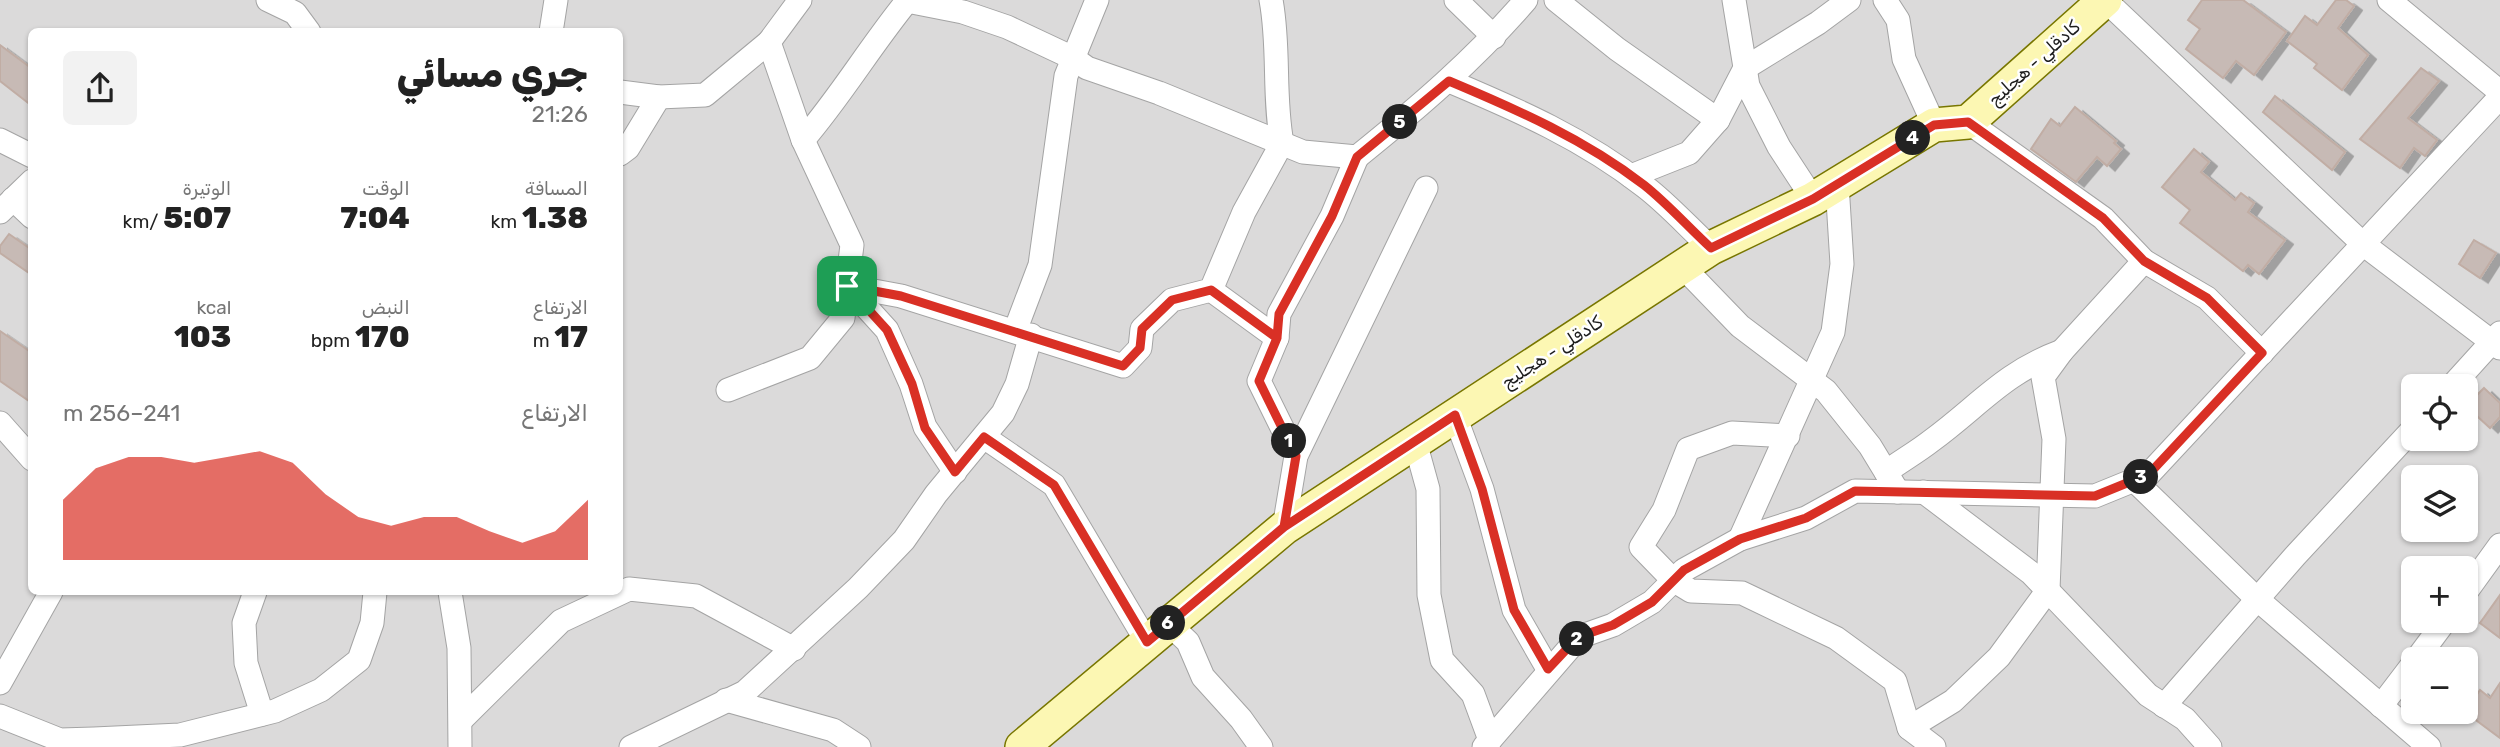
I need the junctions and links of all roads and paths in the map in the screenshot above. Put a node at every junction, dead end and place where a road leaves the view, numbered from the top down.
1 (268, 0) edge
2 (556, 0) edge
3 (800, 0) edge
4 (1097, 0) edge
5 (1272, 0) edge
6 (1456, 0) edge
7 (1526, 0) edge
8 (1556, 0) edge
9 (1734, 0) edge
10 (1849, 0) edge
11 (1885, 0) edge
12 (2105, 0) edge
13 (2389, 0) edge
14 (907, 1) edge
15 (304, 15) edge
16 (552, 28) edge
17 (1494, 37) junction
18 (769, 42) junction
19 (1073, 58) junction
20 (1745, 68) junction
21 (1449, 81) junction
22 (623, 92) edge
23 (2500, 94) edge
24 (659, 97) junction
25 (1718, 120) junction
26 (1968, 122) junction
27 (1934, 125) junction
28 (0, 140) edge
29 (803, 140) junction
30 (1283, 143) junction
31 (623, 152) edge
32 (28, 154) edge
33 (1357, 157) junction
34 (1631, 176) junction
35 (28, 185) edge
36 (1426, 188) dead end
37 (1825, 191) junction
38 (6, 205) edge
39 (28, 215) edge
40 (2363, 244) junction
41 (1711, 248) junction
42 (2144, 261) junction
43 (1683, 267) junction
44 (847, 286) junction
45 (1211, 290) junction
46 (1023, 333) junction
47 (1277, 338) junction
48 (2498, 341) edge
49 (2062, 351) junction
50 (2262, 353) junction
51 (2464, 374) edge
52 (1811, 380) junction
53 (728, 390) dead end
54 (1455, 415) junction
55 (0, 423) edge
56 (1788, 436) junction
57 (984, 437) junction
58 (1415, 442) junction
59 (2401, 442) edge
60 (28, 454) edge
61 (1296, 456) junction
62 (955, 472) junction
63 (1885, 472) junction
64 (2134, 480) junction
65 (1898, 492) junction
66 (1924, 492) junction
67 (2052, 495) junction
68 (1284, 527) junction
69 (1740, 539) junction
70 (2500, 545) edge
71 (2478, 575) edge
72 (1673, 580) junction
73 (2048, 590) junction
74 (623, 592) edge
75 (49, 595) edge
76 (254, 595) edge
77 (375, 595) edge
78 (450, 595) edge
79 (616, 595) edge
80 (2258, 599) junction
81 (1157, 633) junction
82 (794, 649) junction
83 (1548, 669) junction
84 (2401, 680) edge
85 (0, 683) edge
86 (726, 700) junction
87 (2164, 706) junction
88 (2381, 706) junction
89 (262, 714) junction
90 (0, 716) edge
91 (461, 720) junction
92 (1909, 728) junction
93 (58, 743) edge
94 (1487, 743) edge
95 (1034, 745) edge
96 (460, 747) edge
97 (631, 747) edge
98 (859, 747) edge
99 (1261, 747) edge
100 (1934, 747) edge
101 (2210, 747) edge
102 (2429, 747) edge

1 - 15 street
2 - 16 street
3 - 18 street
4 - 19 street
5 - 30 street
6 - 17 street
7 - 17 street
8 - 25 street
9 - 20 street
10 - 20 street
11 - 27 street
12 - 26 street, كادقلي - هجليج
12 - 40 street
13 - 23 street
14 - 19 street
14 - 29 street
17 - 21 street
18 - 24 street
18 - 29 street
19 - 30 street
19 - 46 street
20 - 25 street
20 - 37 street
21 - 33 street
21 - 34 street
22 - 24 street
23 - 40 street
24 - 31 street
25 - 34 street
26 - 27 street, كادقلي - هجليج
26 - 42 street
27 - 37 street, كادقلي - هجليج
28 - 32 street
29 - 44 street
30 - 33 street
30 - 45 street
33 - 47 street
34 - 41 street
35 - 38 street
36 - 61 street
37 - 41 street, كادقلي - هجليج
37 - 52 street
38 - 39 street
40 - 48 street
40 - 50 street
41 - 43 street, كادقلي - هجليج
42 - 49 street
42 - 50 street
43 - 52 street
43 - 54 street, كادقلي - هجليج
44 - 46 street
44 - 53 street
44 - 62 street
45 - 46 street
45 - 47 street
46 - 57 street
47 - 61 street
48 - 51 street
49 - 63 street
49 - 67 street
50 - 64 street
52 - 56 street
52 - 63 street
54 - 58 street, كادقلي - هجليج
54 - 83 street
55 - 60 street
56 - 69 street
56 - 72 street
57 - 62 street
57 - 81 street
58 - 68 street, كادقلي - هجليج
58 - 94 street
59 - 80 street
61 - 68 street
62 - 82 street
63 - 65 street
64 - 67 street
64 - 80 street
65 - 66 street
65 - 69 street
66 - 67 street
66 - 73 street
67 - 73 street
68 - 81 street, كادقلي - هجليج
69 - 72 street
70 - 71 street
72 - 83 street
72 - 92 street
73 - 87 street
73 - 92 street
74 - 82 street
75 - 85 street
76 - 89 street
77 - 89 street
78 - 91 street
79 - 91 street
80 - 87 street
80 - 88 street
81 - 95 street, كادقلي - هجليج
81 - 99 street
82 - 86 street
83 - 94 street
84 - 88 street
86 - 97 street
86 - 98 street
87 - 101 street
88 - 102 street
89 - 93 street
90 - 93 street
91 - 96 street
92 - 100 street

